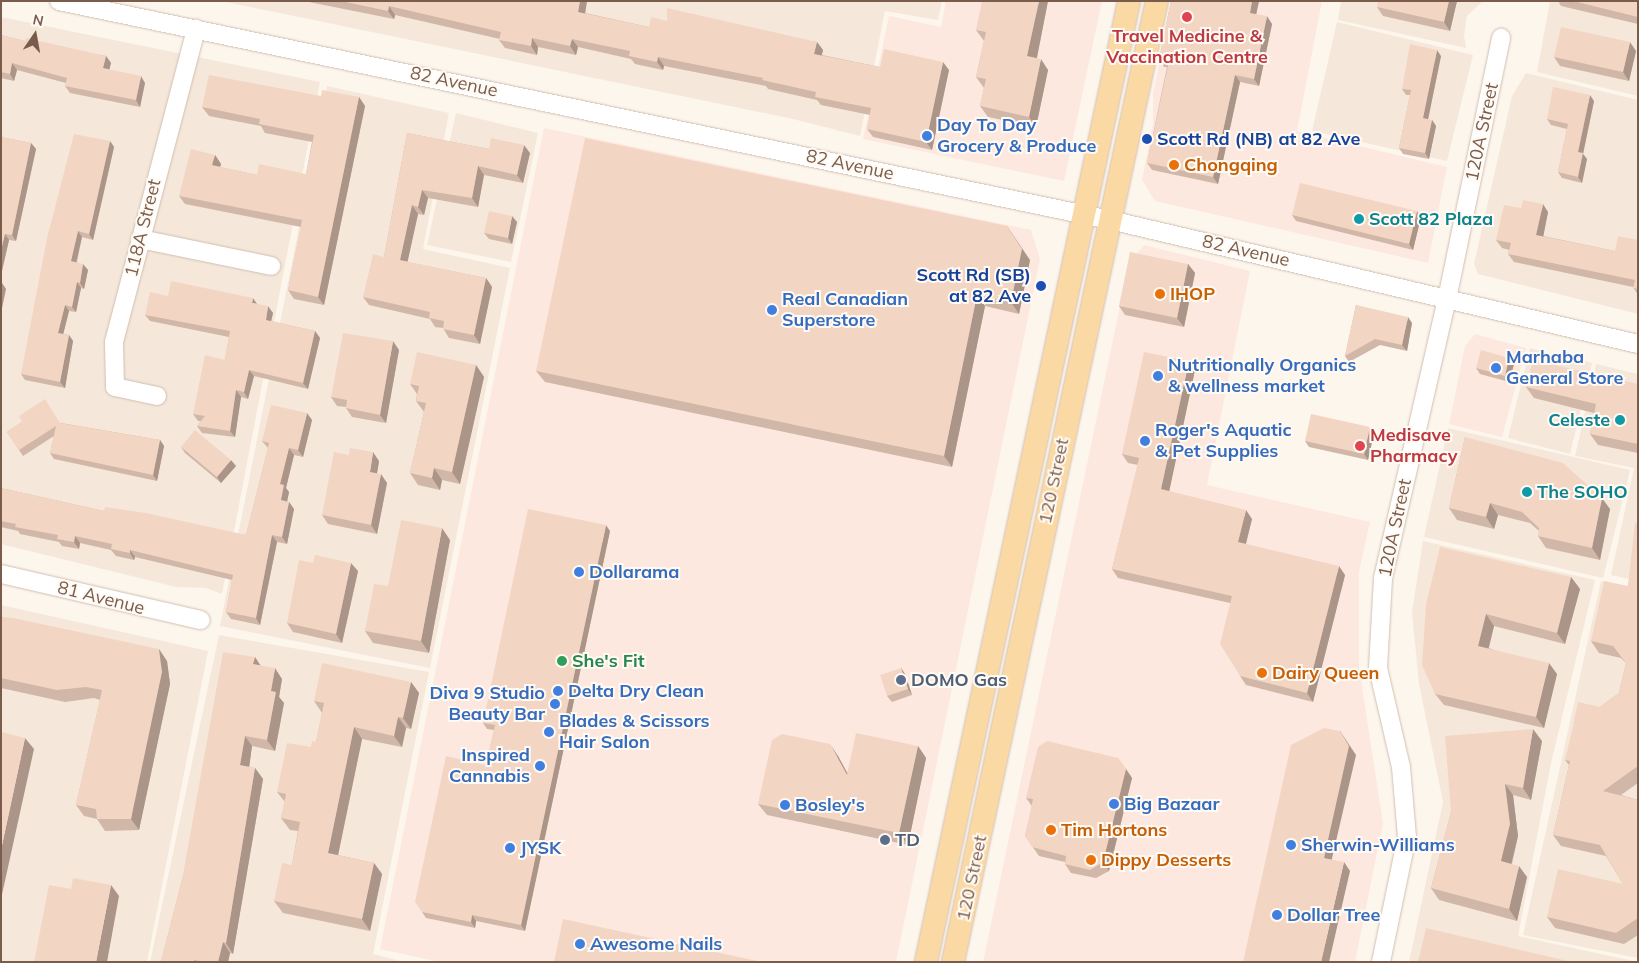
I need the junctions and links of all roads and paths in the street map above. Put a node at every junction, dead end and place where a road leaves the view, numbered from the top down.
1 (59, 1) edge
2 (1129, 1) edge
3 (1157, 1) edge
4 (196, 29) junction
5 (1501, 38) dead end
6 (1083, 214) junction
7 (1110, 220) junction
8 (140, 239) junction
9 (271, 266) dead end
10 (1448, 299) junction
11 (1638, 344) edge
12 (157, 396) dead end
13 (1, 574) edge
14 (201, 620) dead end
15 (990, 657) junction
16 (1006, 717) junction
17 (972, 742) junction
18 (988, 801) junction
19 (926, 962) edge
20 (953, 962) edge
21 (1381, 962) edge

1 - 4 street, 82 Avenue
2 - 6 main road, 120 Street
3 - 7 main road, 120 Street
4 - 6 street, 82 Avenue
4 - 8 street, 118A Street
5 - 10 street, 120A Street
6 - 7 street, 82 Avenue
6 - 15 main road, 120 Street
7 - 10 street, 82 Avenue
7 - 16 main road, 120 Street
8 - 9 street
8 - 12 street, 118A Street
10 - 11 street, 82 Avenue
10 - 21 street, 120A Street
13 - 14 street, 81 Avenue
15 - 16 main road
15 - 17 main road, 120 Street
16 - 18 main road, 120 Street
17 - 18 main road
17 - 19 main road, 120 Street
18 - 20 main road, 120 Street

